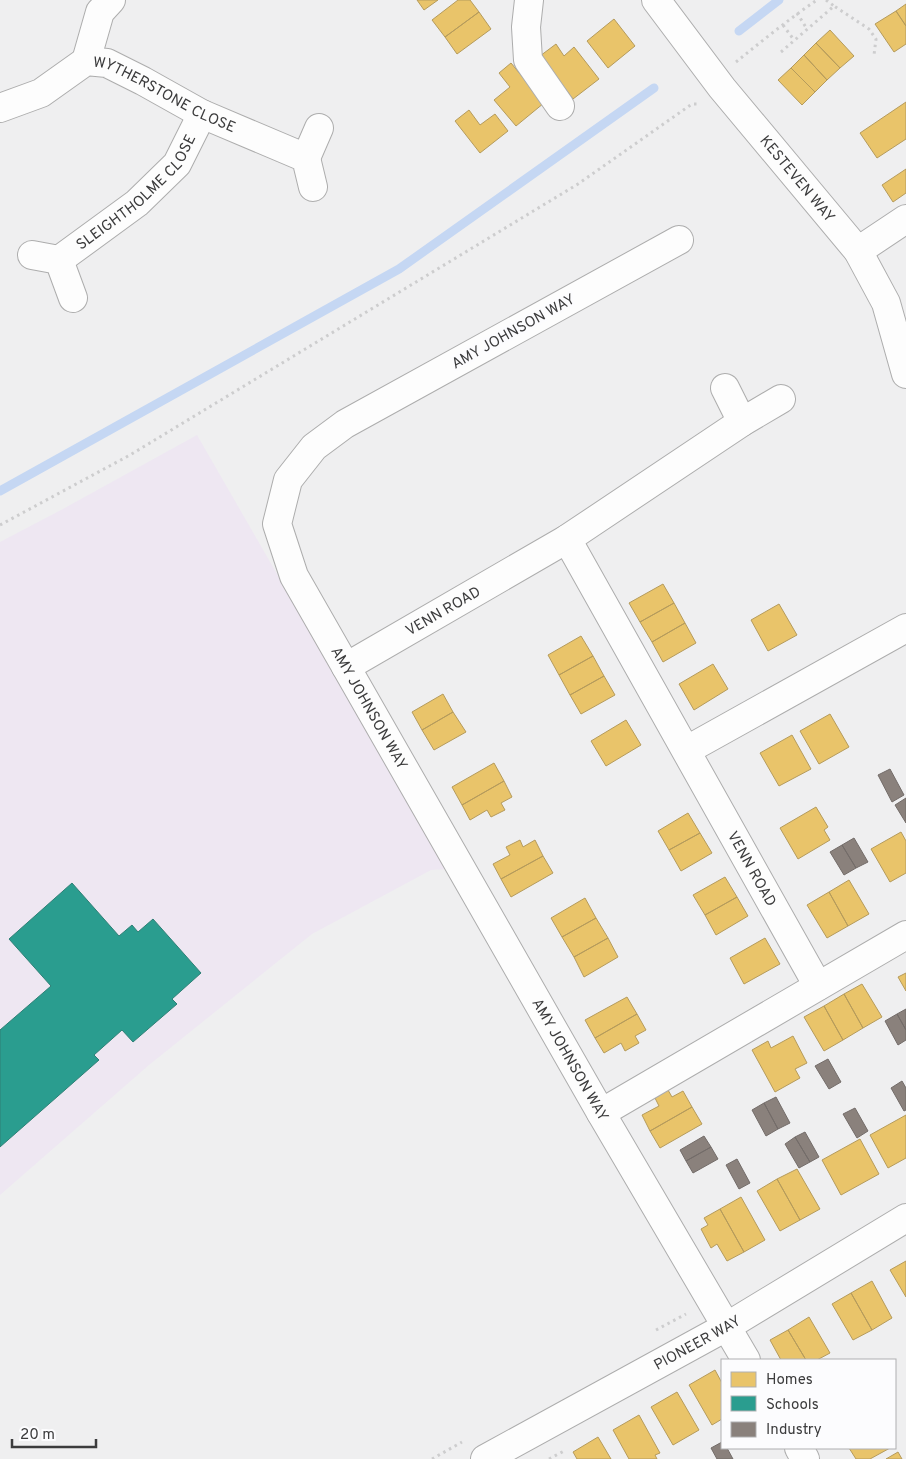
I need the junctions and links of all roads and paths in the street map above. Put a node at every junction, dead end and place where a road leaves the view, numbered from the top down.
1 (111, 0) edge
2 (529, 0) edge
3 (656, 0) edge
4 (817, 0) edge
5 (826, 0) edge
6 (834, 6) junction
7 (797, 13) junction
8 (784, 25) junction
9 (807, 29) junction
10 (794, 40) junction
11 (781, 52) dead end
12 (874, 55) dead end
13 (86, 61) junction
14 (722, 88) junction
15 (560, 106) dead end
16 (0, 108) edge
17 (202, 114) junction
18 (318, 128) dead end
19 (306, 158) junction
20 (313, 187) dead end
21 (906, 219) edge
22 (679, 240) dead end
23 (858, 251) junction
24 (32, 255) dead end
25 (59, 260) junction
26 (73, 298) dead end
27 (906, 374) edge
28 (725, 388) dead end
29 (780, 399) dead end
30 (742, 422) junction
31 (0, 525) edge
32 (567, 539) junction
33 (906, 628) edge
34 (346, 667) junction
35 (687, 750) junction
36 (906, 935) edge
37 (818, 986) junction
38 (601, 1113) junction
39 (906, 1218) edge
40 (726, 1327) junction
41 (745, 1359) edge
42 (485, 1459) edge

1 - 13 street
2 - 15 street
3 - 14 street, KESTEVEN WAY
4 - 7 path
5 - 6 path
6 - 9 path
6 - 12 path
7 - 8 path
7 - 9 path
8 - 10 path
8 - 14 path
9 - 10 path
10 - 11 path
13 - 16 street, WYTHERSTONE CLOSE
13 - 17 street, WYTHERSTONE CLOSE
14 - 23 street, KESTEVEN WAY
14 - 31 path
17 - 19 street, WYTHERSTONE CLOSE
17 - 25 street, SLEIGHTHOLME CLOSE
18 - 19 street
19 - 20 street
21 - 23 street
22 - 34 street, AMY JOHNSON WAY
23 - 27 street, KESTEVEN WAY
24 - 25 street, SLEIGHTHOLME CLOSE
25 - 26 street, SLEIGHTHOLME CLOSE
28 - 30 street
29 - 30 street, VENN ROAD
30 - 32 street, VENN ROAD
32 - 34 street, VENN ROAD
32 - 35 street, VENN ROAD
33 - 35 street
34 - 38 street, AMY JOHNSON WAY
35 - 37 street, VENN ROAD
36 - 37 street
37 - 38 street
38 - 40 street, AMY JOHNSON WAY
39 - 40 street, PIONEER WAY
40 - 41 street, AMY JOHNSON WAY
40 - 42 street, PIONEER WAY

